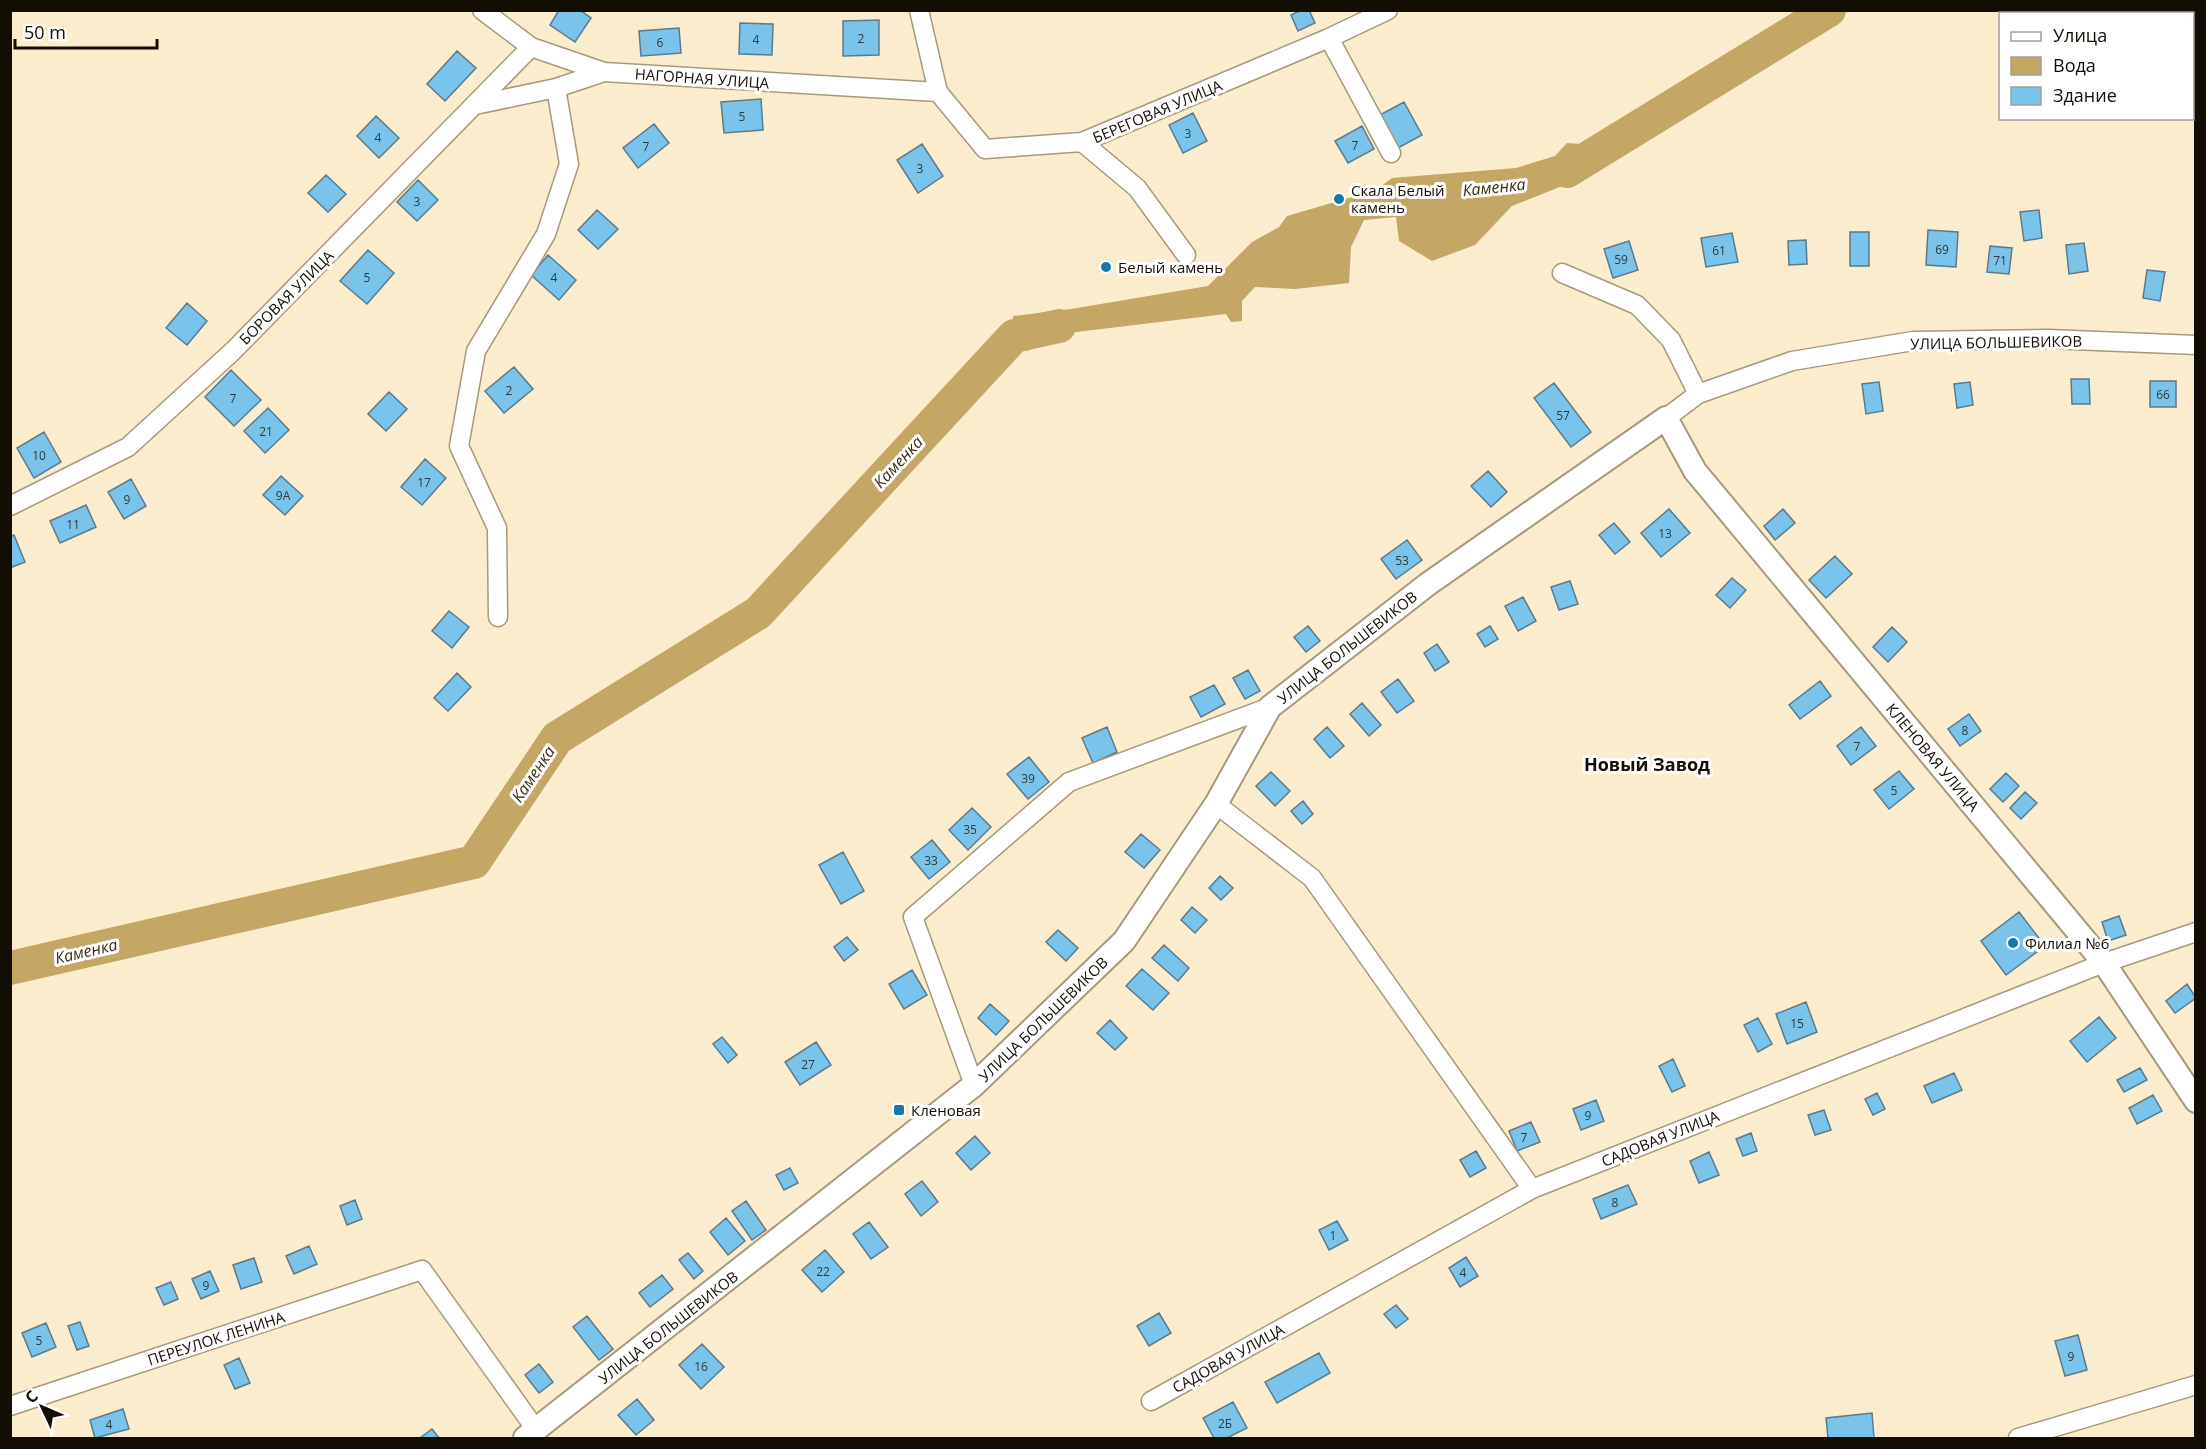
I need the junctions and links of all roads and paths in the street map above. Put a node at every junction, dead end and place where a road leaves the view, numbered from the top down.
1 (482, 10) edge
2 (919, 10) edge
3 (1388, 10) edge
4 (1329, 39) junction
5 (531, 47) junction
6 (604, 72) junction
7 (555, 88) junction
8 (938, 92) junction
9 (475, 105) junction
10 (1082, 142) junction
11 (1391, 153) dead end
12 (1186, 255) dead end
13 (1562, 273) dead end
14 (2196, 345) edge
15 (1698, 394) junction
16 (1666, 418) junction
17 (10, 506) edge
18 (498, 617) dead end
19 (1270, 707) junction
20 (1216, 804) junction
21 (2196, 932) edge
22 (2104, 963) junction
23 (974, 1085) junction
24 (2196, 1101) edge
25 (1532, 1189) junction
26 (2196, 1385) edge
27 (1151, 1401) dead end
28 (10, 1406) edge
29 (531, 1435) edge
30 (2018, 1438) edge

1 - 5 street, НАГОРНАЯ УЛИЦА
2 - 8 street
3 - 4 street, БЕРЕГОВАЯ УЛИЦА
4 - 10 street, БЕРЕГОВАЯ УЛИЦА
4 - 11 street
5 - 6 street, НАГОРНАЯ УЛИЦА
5 - 9 street, БОРОВАЯ УЛИЦА
6 - 7 street
6 - 8 street, НАГОРНАЯ УЛИЦА
7 - 9 street
7 - 18 street
8 - 10 street, БЕРЕГОВАЯ УЛИЦА
9 - 17 street, БОРОВАЯ УЛИЦА
10 - 12 street
13 - 15 street
14 - 15 street, УЛИЦА БОЛЬШЕВИКОВ
15 - 16 street, УЛИЦА БОЛЬШЕВИКОВ
16 - 19 street, УЛИЦА БОЛЬШЕВИКОВ
16 - 22 street, КЛЕНОВАЯ УЛИЦА
19 - 20 street, УЛИЦА БОЛЬШЕВИКОВ
19 - 23 street
20 - 23 street, УЛИЦА БОЛЬШЕВИКОВ
20 - 25 street
21 - 22 street, САДОВАЯ УЛИЦА
22 - 24 street, КЛЕНОВАЯ УЛИЦА
22 - 25 street, САДОВАЯ УЛИЦА
23 - 29 street, УЛИЦА БОЛЬШЕВИКОВ
25 - 27 street, САДОВАЯ УЛИЦА
26 - 30 street
28 - 29 street, ПЕРЕУЛОК ЛЕНИНА

